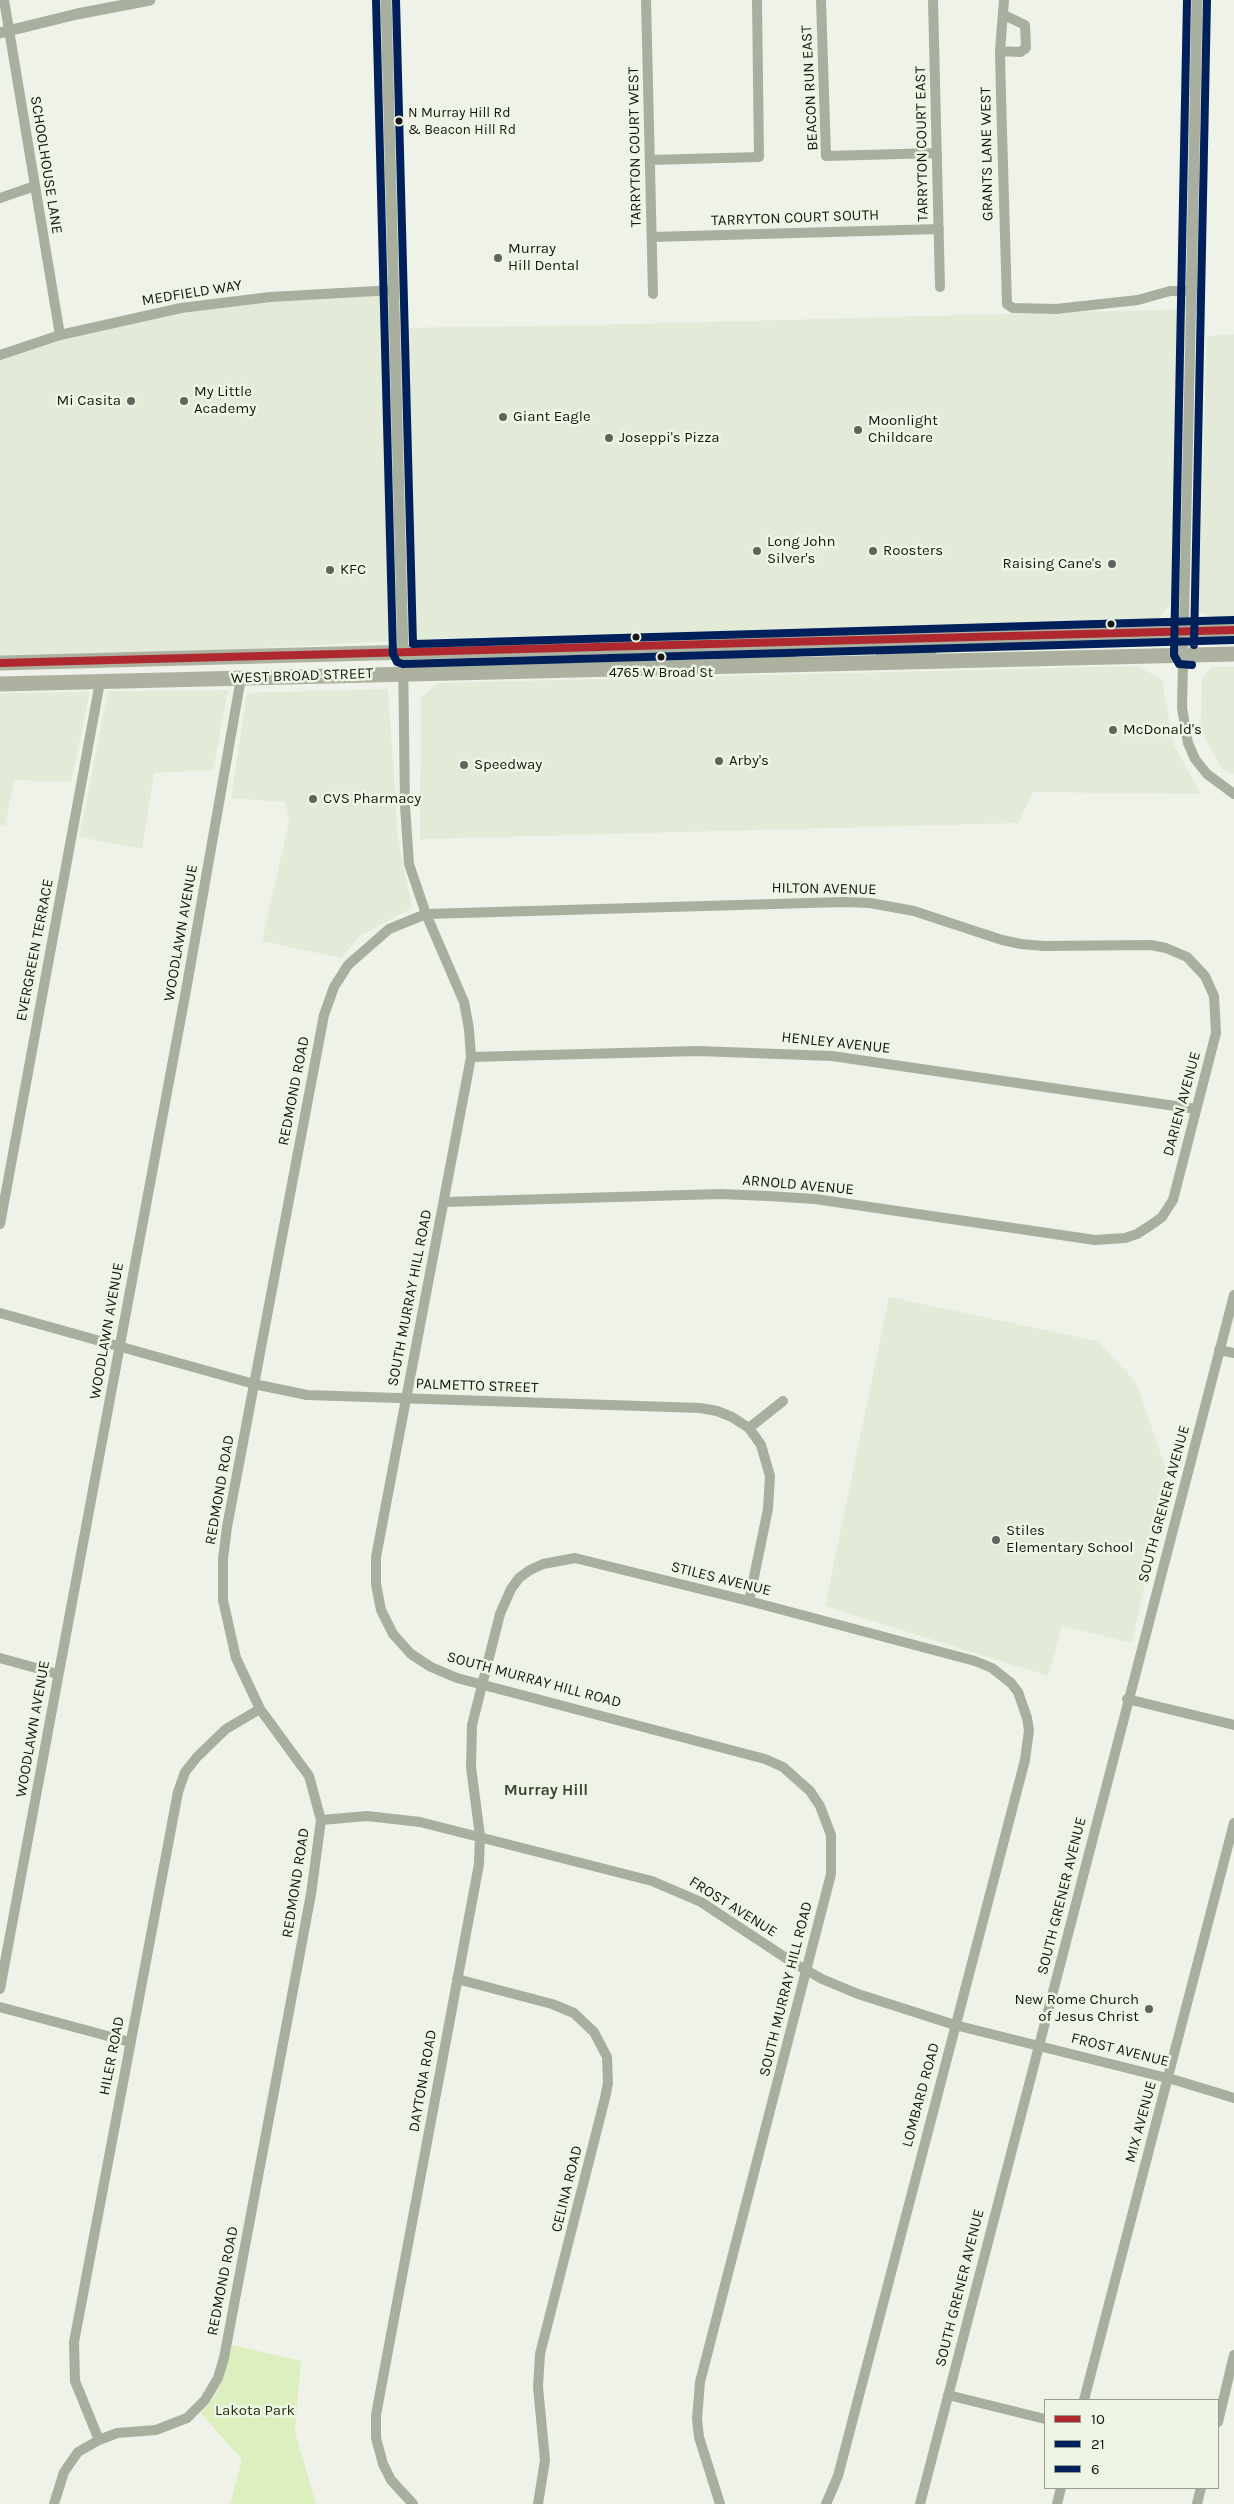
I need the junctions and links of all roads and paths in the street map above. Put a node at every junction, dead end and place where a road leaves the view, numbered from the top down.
1 (4, 0) edge
2 (150, 0) edge
3 (386, 0) edge
4 (646, 0) edge
5 (757, 0) edge
6 (821, 0) edge
7 (933, 0) edge
8 (1004, 0) edge
9 (1197, 0) edge
10 (1004, 15) junction
11 (4, 31) edge
12 (1000, 50) junction
13 (937, 152) junction
14 (650, 160) junction
15 (35, 186) junction
16 (0, 198) edge
17 (939, 230) junction
18 (652, 237) junction
19 (940, 287) dead end
20 (394, 290) junction
21 (1192, 290) junction
22 (654, 294) dead end
23 (1191, 309) joint
24 (60, 335) junction
25 (0, 355) edge
26 (1234, 630) edge
27 (1185, 632) junction
28 (944, 638) junction
29 (809, 641) junction
30 (403, 654) junction
31 (1234, 654) edge
32 (1184, 655) junction
33 (118, 661) junction
34 (0, 663) edge
35 (806, 664) junction
36 (700, 666) junction
37 (0, 674) edge
38 (403, 674) junction
39 (241, 678) junction
40 (100, 682) junction
41 (0, 684) edge
42 (1234, 794) edge
43 (426, 914) junction
44 (1205, 976) joint
45 (470, 1057) junction
46 (1196, 1109) junction
47 (444, 1202) junction
48 (0, 1224) edge
49 (1146, 1229) joint
50 (1234, 1295) edge
51 (0, 1313) edge
52 (119, 1346) junction
53 (1220, 1350) junction
54 (1234, 1353) edge
55 (254, 1384) junction
56 (406, 1400) junction
57 (783, 1401) dead end
58 (749, 1428) junction
59 (750, 1601) junction
60 (0, 1658) edge
61 (58, 1674) junction
62 (482, 1683) junction
63 (1018, 1692) joint
64 (1128, 1699) junction
65 (260, 1709) junction
66 (1234, 1725) edge
67 (321, 1820) junction
68 (1234, 1823) edge
69 (480, 1836) junction
70 (806, 1969) junction
71 (457, 1979) junction
72 (0, 1989) edge
73 (0, 2006) edge
74 (955, 2025) junction
75 (130, 2042) junction
76 (1039, 2046) junction
77 (1169, 2078) junction
78 (1234, 2098) edge
79 (1234, 2355) edge
80 (948, 2395) junction
81 (1084, 2399) edge
82 (1219, 2418) edge
83 (1044, 2419) edge
84 (99, 2440) junction
85 (1062, 2489) edge
86 (1201, 2489) edge
87 (54, 2504) edge
88 (413, 2504) edge
89 (538, 2504) edge
90 (720, 2504) edge
91 (826, 2504) edge
92 (920, 2504) edge
93 (1057, 2504) edge
94 (1197, 2504) edge

1 - 11 street, SCHOOLHOUSE LANE
2 - 11 street
3 - 20 street
4 - 14 street, TARRYTON COURT WEST
5 - 14 street
6 - 13 street, BEACON RUN EAST
7 - 13 street, TARRYTON COURT EAST
8 - 10 street, GRANTS LANE WEST
9 - 21 street
10 - 12 street, GRANTS LANE WEST
10 - 12 street
11 - 15 street, SCHOOLHOUSE LANE
12 - 21 street, GRANTS LANE WEST
13 - 17 street, TARRYTON COURT EAST
14 - 18 street, TARRYTON COURT WEST
15 - 16 street
15 - 24 street, SCHOOLHOUSE LANE
17 - 18 street, TARRYTON COURT SOUTH
17 - 19 street, TARRYTON COURT EAST
18 - 22 street, TARRYTON COURT WEST
20 - 24 street, MEDFIELD WAY
20 - 30 street
21 - 23 street
23 - 27 street
24 - 25 street, MEDFIELD WAY
26 - 27 main road, WEST BROAD STREET
27 - 28 main road, WEST BROAD STREET
27 - 32 street
28 - 29 main road, WEST BROAD STREET
28 - 35 main road
29 - 30 main road, WEST BROAD STREET
29 - 36 main road
30 - 33 main road, WEST BROAD STREET
30 - 38 street, SOUTH MURRAY HILL ROAD
31 - 32 main road, WEST BROAD STREET
32 - 35 main road, WEST BROAD STREET
32 - 42 street
33 - 34 main road, WEST BROAD STREET
33 - 37 main road
35 - 36 main road, WEST BROAD STREET
36 - 38 main road, WEST BROAD STREET
38 - 39 main road, WEST BROAD STREET
38 - 43 street, SOUTH MURRAY HILL ROAD
39 - 40 main road, WEST BROAD STREET
39 - 52 street, WOODLAWN AVENUE
40 - 41 main road, WEST BROAD STREET
40 - 48 street, EVERGREEN TERRACE
43 - 44 street, HILTON AVENUE
43 - 45 street, SOUTH MURRAY HILL ROAD
43 - 55 street, REDMOND ROAD
44 - 46 street, DARIEN AVENUE
45 - 46 street, HENLEY AVENUE
45 - 47 street, SOUTH MURRAY HILL ROAD
46 - 49 street, DARIEN AVENUE
47 - 49 street, ARNOLD AVENUE
47 - 56 street, SOUTH MURRAY HILL ROAD
50 - 53 street, SOUTH GRENER AVENUE
51 - 52 street, PALMETTO STREET
52 - 55 street, PALMETTO STREET
52 - 61 street, WOODLAWN AVENUE
53 - 54 street
53 - 64 street, SOUTH GRENER AVENUE
55 - 56 street, PALMETTO STREET
55 - 65 street, REDMOND ROAD
56 - 58 street, PALMETTO STREET
56 - 62 street, SOUTH MURRAY HILL ROAD
57 - 58 street
58 - 59 street, PALMETTO STREET
59 - 62 street, STILES AVENUE
59 - 63 street, STILES AVENUE
60 - 61 street
61 - 72 street, WOODLAWN AVENUE
62 - 69 street, DAYTONA ROAD
62 - 70 street, SOUTH MURRAY HILL ROAD
63 - 74 street, LOMBARD ROAD
64 - 66 street
64 - 76 street, SOUTH GRENER AVENUE
65 - 67 street, REDMOND ROAD
65 - 75 street, HILER ROAD
67 - 69 street, FROST AVENUE
67 - 84 street, REDMOND ROAD
68 - 77 street, MIX AVENUE
69 - 70 street, FROST AVENUE
69 - 71 street, DAYTONA ROAD
70 - 74 street, FROST AVENUE
70 - 90 street, SOUTH MURRAY HILL ROAD
71 - 88 street, DAYTONA ROAD
71 - 89 street, CELINA ROAD
73 - 75 street
74 - 76 street, FROST AVENUE
74 - 91 street, LOMBARD ROAD
75 - 84 street, HILER ROAD
76 - 77 street, FROST AVENUE
76 - 80 street, SOUTH GRENER AVENUE
77 - 78 street, FROST AVENUE
77 - 81 street, MIX AVENUE
79 - 82 street
80 - 83 street
80 - 92 street, SOUTH GRENER AVENUE
84 - 87 street, REDMOND ROAD
85 - 93 street
86 - 94 street

